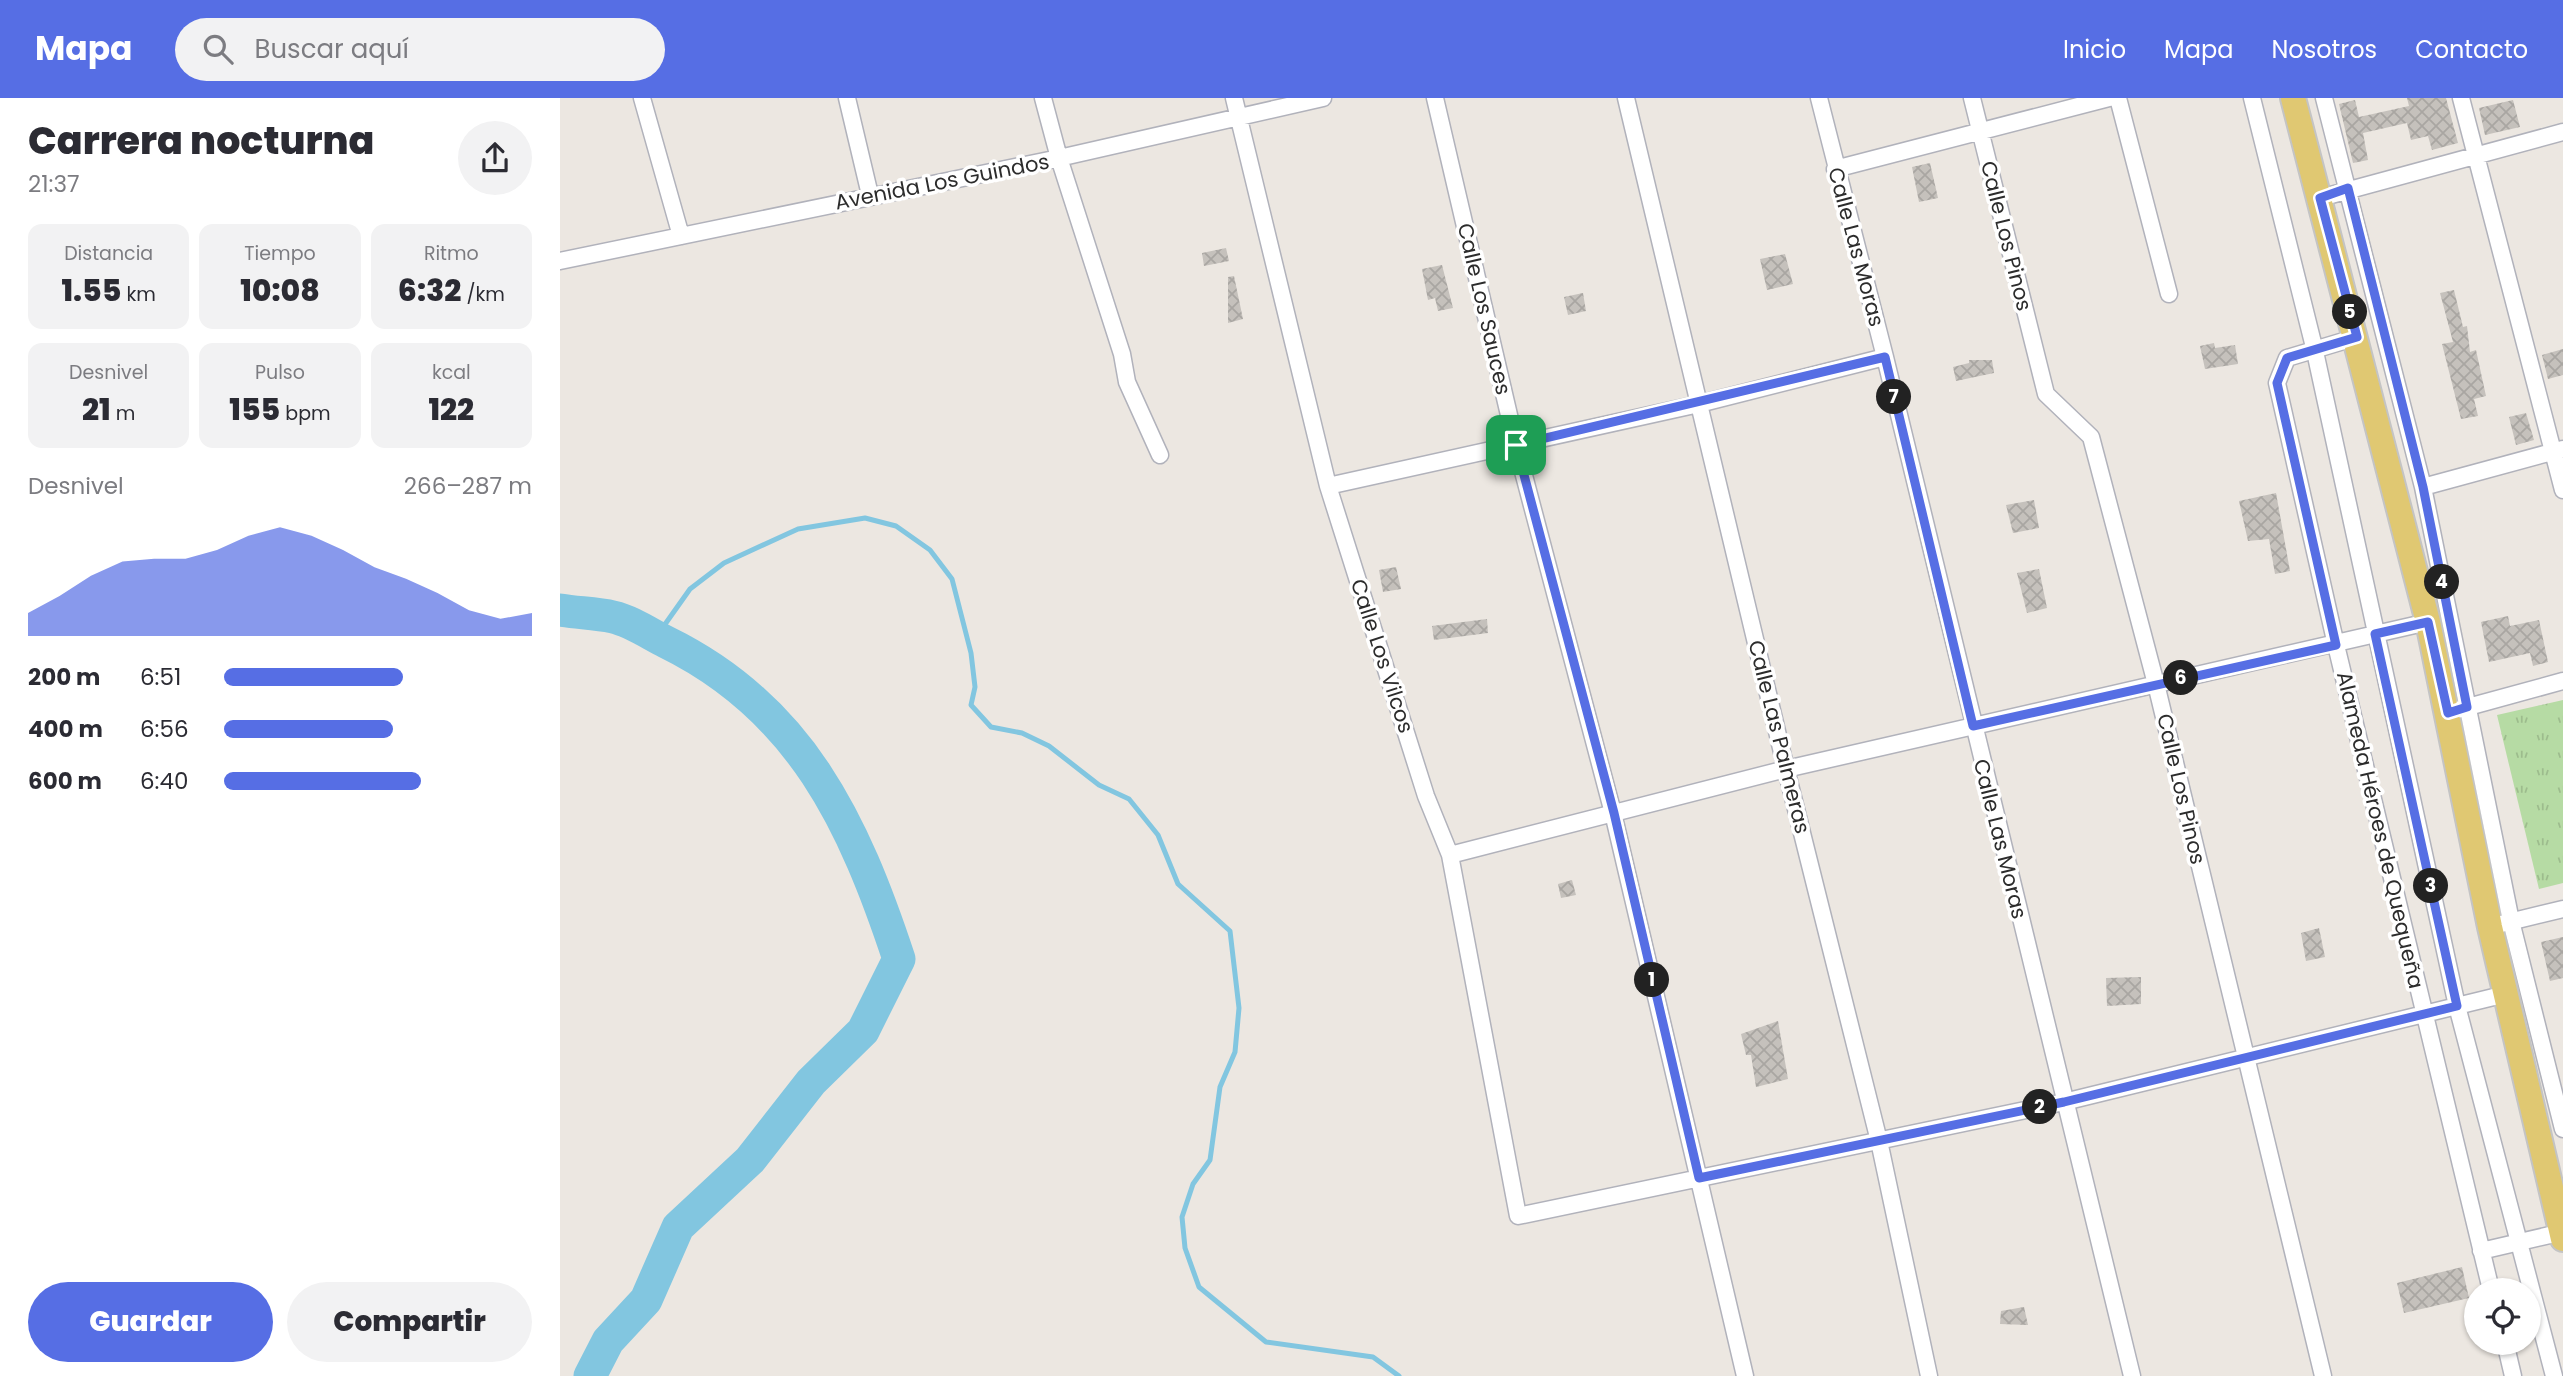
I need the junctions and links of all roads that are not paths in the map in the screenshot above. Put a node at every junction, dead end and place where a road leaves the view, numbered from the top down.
1 (642, 98) edge
2 (847, 98) edge
3 (1043, 98) edge
4 (1234, 98) edge
5 (1323, 98) edge
6 (1435, 98) edge
7 (1626, 98) edge
8 (1819, 98) edge
9 (1972, 98) edge
10 (2109, 98) edge
11 (2118, 98) edge
12 (2252, 98) edge
13 (2293, 98) edge
14 (2324, 98) edge
15 (2461, 98) edge
16 (1239, 117) junction
17 (1980, 131) junction
18 (2563, 132) edge
19 (2476, 156) junction
20 (1059, 158) junction
21 (1835, 169) junction
22 (2348, 188) junction
23 (870, 195) junction
24 (2320, 198) junction
25 (681, 236) junction
26 (560, 261) edge
27 (2169, 294) dead end
28 (2357, 337) junction
29 (2314, 347) junction
30 (1885, 357) junction
31 (1699, 404) junction
32 (1516, 445) junction
33 (2558, 450) edge
34 (1160, 454) dead end
35 (1328, 486) junction
36 (2423, 487) junction
37 (2563, 490) edge
38 (2428, 622) junction
39 (2375, 634) junction
40 (2336, 645) junction
41 (2563, 681) edge
42 (2156, 684) junction
43 (2457, 710) junction
44 (1973, 726) junction
45 (1786, 769) junction
46 (1614, 813) junction
47 (1450, 855) junction
48 (2563, 909) edge
49 (2501, 924) junction
50 (2506, 995) junction
51 (2457, 1006) junction
52 (2424, 1014) junction
53 (2245, 1056) junction
54 (2064, 1102) junction
55 (2563, 1129) edge
56 (1879, 1141) junction
57 (1699, 1178) junction
58 (2562, 1234) edge
59 (2518, 1242) junction
60 (2481, 1251) junction
61 (2488, 1278) edge
62 (2508, 1355) edge
63 (1745, 1376) edge
64 (1929, 1376) edge
65 (2133, 1376) edge
66 (2323, 1376) edge
67 (2513, 1376) edge
68 (2554, 1376) edge

1 - 25 street
2 - 23 street
3 - 20 street
4 - 16 street, Calle Los Vilcos
5 - 16 street, Avenida Los Guindos
6 - 32 street, Calle Los Sauces
7 - 31 street, Calle Las Palmeras
8 - 21 street, Calle Las Moras
9 - 17 street, Calle Los Pinos
10 - 17 street
11 - 27 street
12 - 29 street
13 - 24 main road
14 - 22 street
15 - 19 street
16 - 20 street, Avenida Los Guindos
16 - 35 street, Calle Los Vilcos
17 - 21 street
17 - 42 street, Calle Los Pinos
18 - 19 street
19 - 22 street
19 - 33 street
20 - 23 street, Avenida Los Guindos
20 - 34 street
21 - 30 street, Calle Las Moras
22 - 24 street
22 - 36 street
23 - 25 street, Avenida Los Guindos
24 - 28 main road
25 - 26 street, Avenida Los Guindos
28 - 29 street, Alameda Héroes de Quequeña
28 - 38 main road
29 - 39 street, Alameda Héroes de Quequeña
29 - 40 street, Alameda Héroes de Quequeña
30 - 31 street
30 - 44 street, Calle Las Moras
31 - 32 street
31 - 45 street, Calle Las Palmeras
32 - 35 street
32 - 46 street, Calle Los Sauces
33 - 36 street
33 - 37 street
35 - 47 street, Calle Los Vilcos
36 - 43 street
38 - 39 street
38 - 43 main road
39 - 40 street
39 - 51 street, Alameda Héroes de Quequeña
40 - 42 street
40 - 52 street, Alameda Héroes de Quequeña
41 - 43 street
42 - 44 street
42 - 53 street, Calle Los Pinos
43 - 49 main road
44 - 45 street
44 - 54 street, Calle Las Moras
45 - 46 street
45 - 56 street, Calle Las Palmeras
46 - 47 street
46 - 57 street, Calle Los Sauces
47 - 57 street, Calle Los Vilcos
48 - 49 street
49 - 50 main road
49 - 55 street
50 - 51 street
50 - 58 main road
51 - 52 street
51 - 59 street, Alameda Héroes de Quequeña
52 - 53 street
52 - 60 street, Alameda Héroes de Quequeña
53 - 54 street
53 - 66 street, Calle Los Pinos
54 - 56 street
54 - 65 street, Calle Las Moras
56 - 57 street
56 - 64 street, Calle Las Palmeras
57 - 63 street, Calle Los Sauces
58 - 59 street
59 - 60 street
59 - 68 street, Alameda Héroes de Quequeña
60 - 61 street, Alameda Héroes de Quequeña
62 - 67 street

